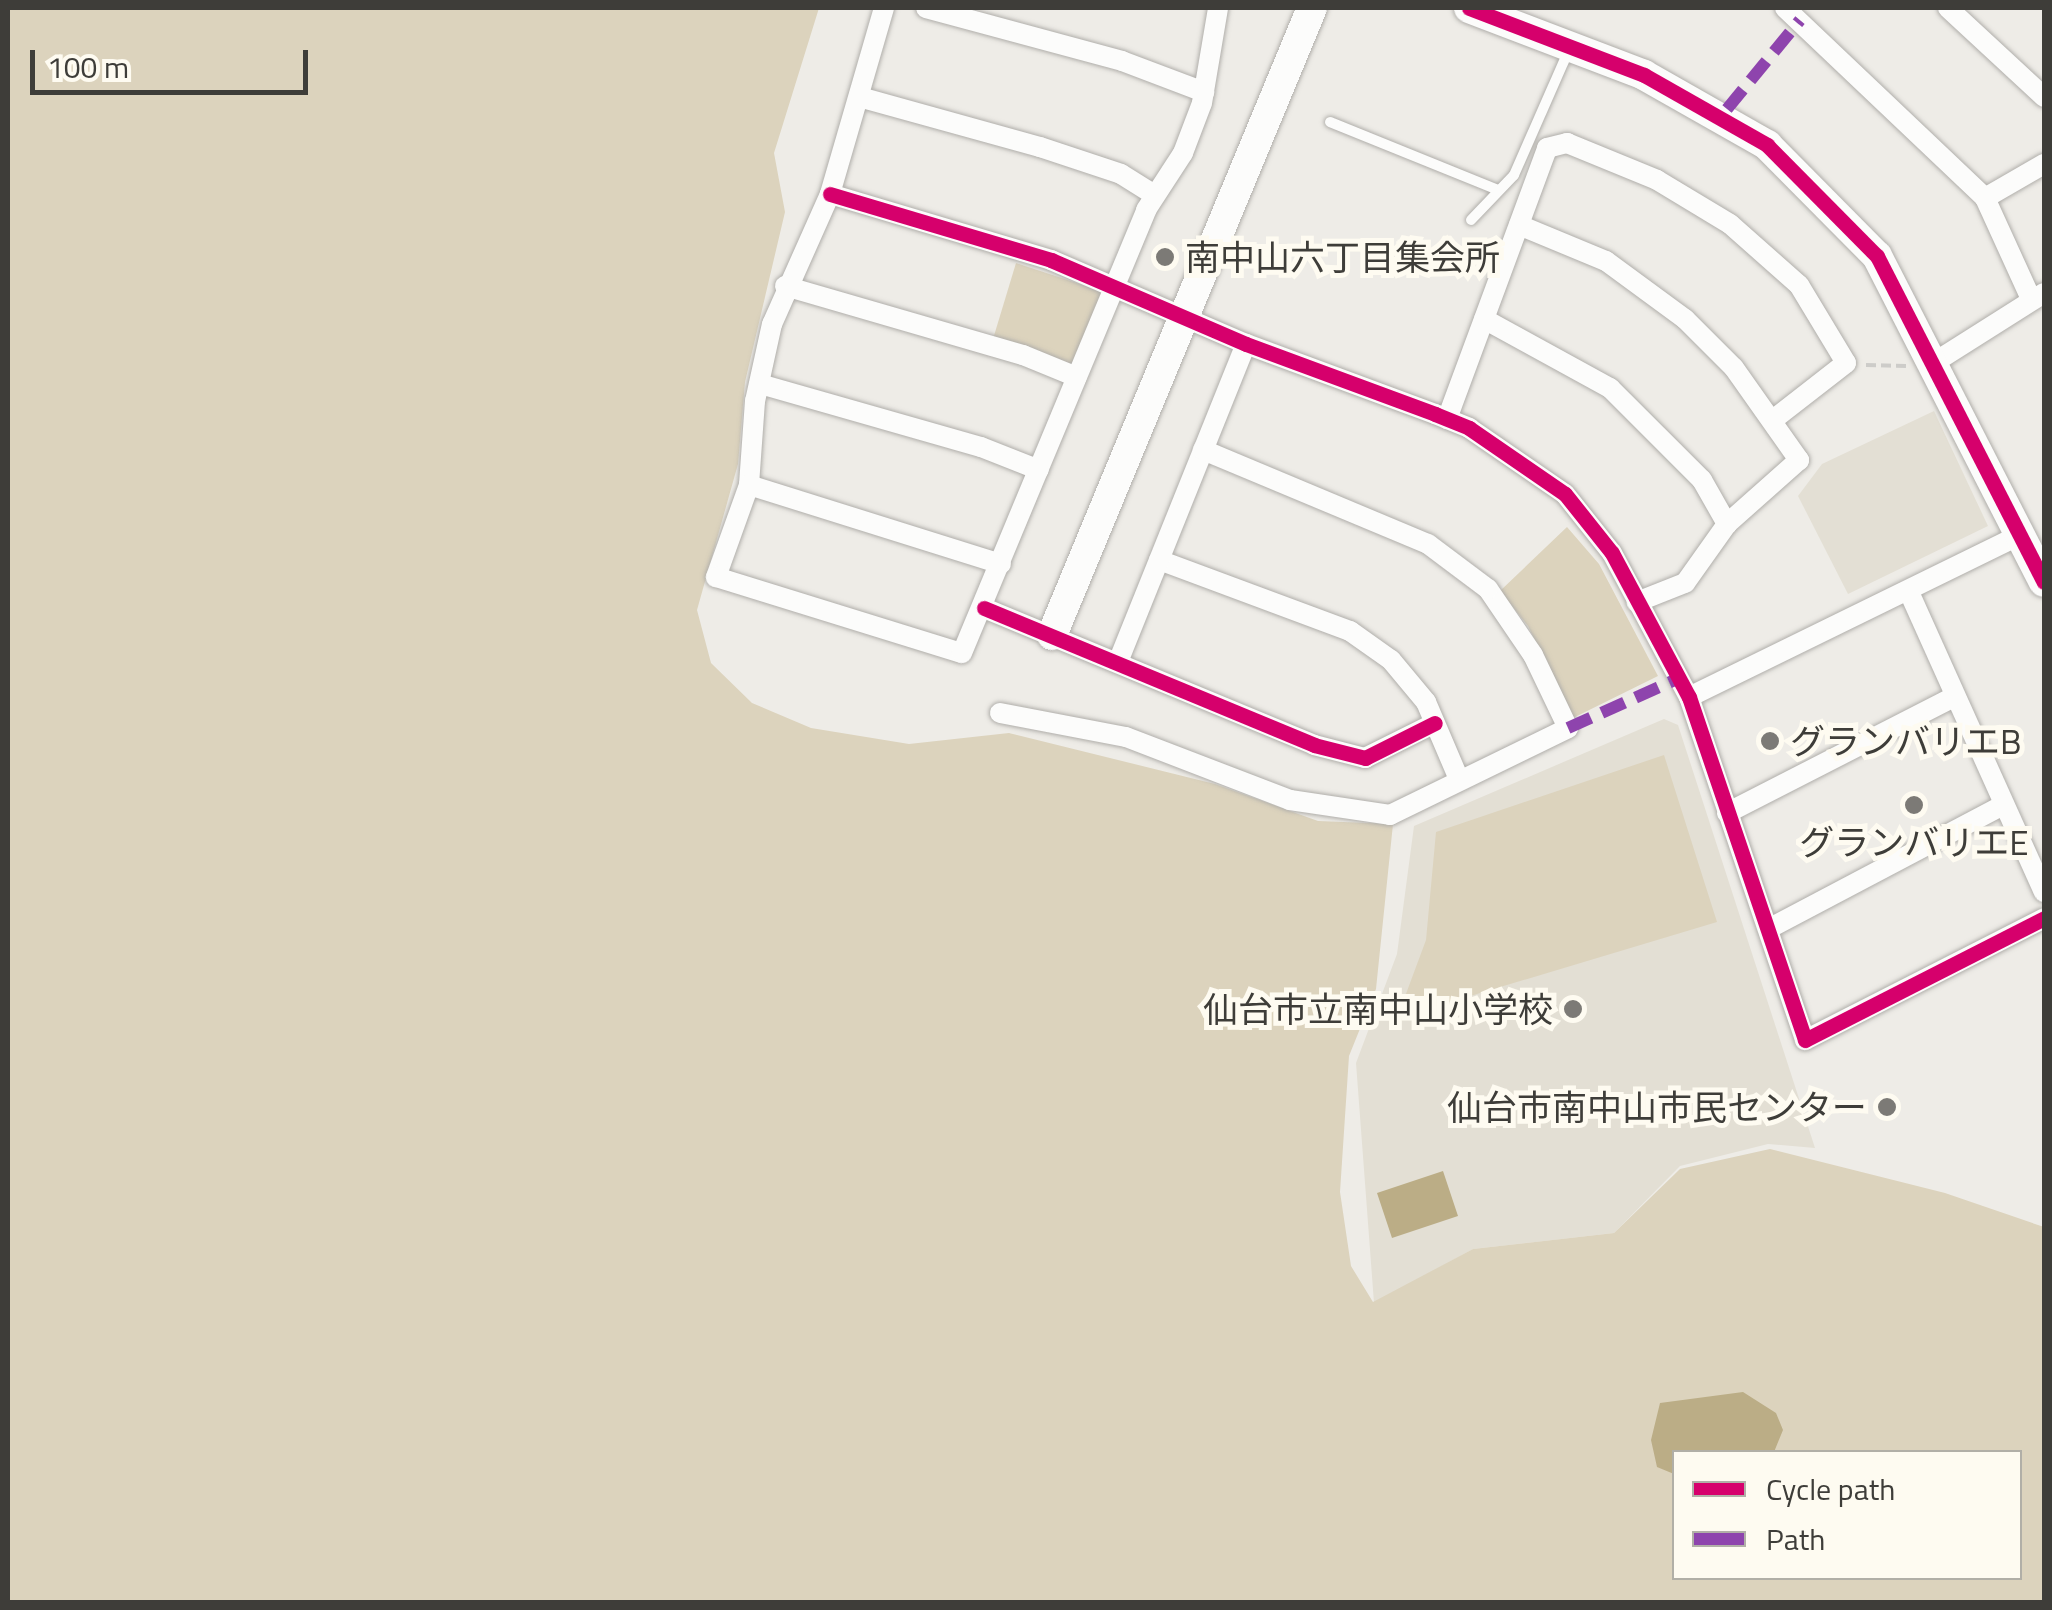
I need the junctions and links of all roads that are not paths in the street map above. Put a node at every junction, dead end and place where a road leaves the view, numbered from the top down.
1 (884, 8) edge
2 (926, 8) edge
3 (1218, 8) edge
4 (1312, 8) edge
5 (1468, 8) edge
6 (1948, 8) edge
7 (1798, 12) edge
8 (1570, 47) junction
9 (1204, 92) junction
10 (2044, 97) edge
11 (863, 98) junction
12 (1330, 122) dead end
13 (2044, 164) edge
14 (1498, 190) junction
15 (830, 194) junction
16 (1155, 195) junction
17 (1985, 198) junction
18 (1471, 220) dead end
19 (1519, 225) junction
20 (1115, 285) junction
21 (786, 286) junction
22 (2038, 296) edge
23 (1184, 314) junction
24 (1484, 319) junction
25 (1246, 344) junction
26 (1927, 362) junction
27 (1077, 377) junction
28 (760, 384) junction
29 (1447, 419) junction
30 (1774, 419) junction
31 (1203, 450) junction
32 (1039, 470) junction
33 (749, 485) junction
34 (1727, 524) junction
35 (2020, 535) junction
36 (1158, 560) junction
37 (1001, 564) junction
38 (2044, 582) edge
39 (1909, 592) junction
40 (1637, 602) junction
41 (984, 608) junction
42 (1052, 635) junction
43 (1118, 662) junction
44 (1689, 697) junction
45 (1952, 698) junction
46 (1000, 713) dead end
47 (1434, 722) junction
48 (1458, 777) junction
49 (2002, 806) junction
50 (1727, 813) junction
51 (2044, 892) edge
52 (2044, 918) edge
53 (1770, 928) junction

1 - 11 street
2 - 9 street
3 - 9 street
4 - 23 street
5 - 8 street
6 - 10 street
7 - 17 street
8 - 14 lane
8 - 26 street
9 - 16 street
11 - 15 street
11 - 16 street
12 - 14 lane
13 - 17 street
14 - 18 lane
15 - 20 street
15 - 21 street
16 - 20 street
17 - 22 street
19 - 24 street
19 - 30 street
19 - 30 street
20 - 23 street
20 - 27 street
21 - 27 street
21 - 28 street
22 - 26 street
23 - 25 street
23 - 42 street
24 - 29 street
24 - 34 street
25 - 29 street
25 - 31 street
26 - 35 street
27 - 32 street
28 - 32 street
28 - 33 street
29 - 40 street
30 - 34 street
31 - 36 street
31 - 48 street
32 - 37 street
33 - 37 street
33 - 41 street
34 - 40 street
35 - 38 street
35 - 39 street
36 - 43 street
36 - 47 street
37 - 41 street
39 - 44 street
39 - 45 street
40 - 44 street
41 - 42 street
42 - 43 street
43 - 47 street
44 - 50 street
45 - 49 street
45 - 50 street
46 - 48 street
47 - 48 street
49 - 51 street
49 - 53 street
50 - 53 street
52 - 53 street

